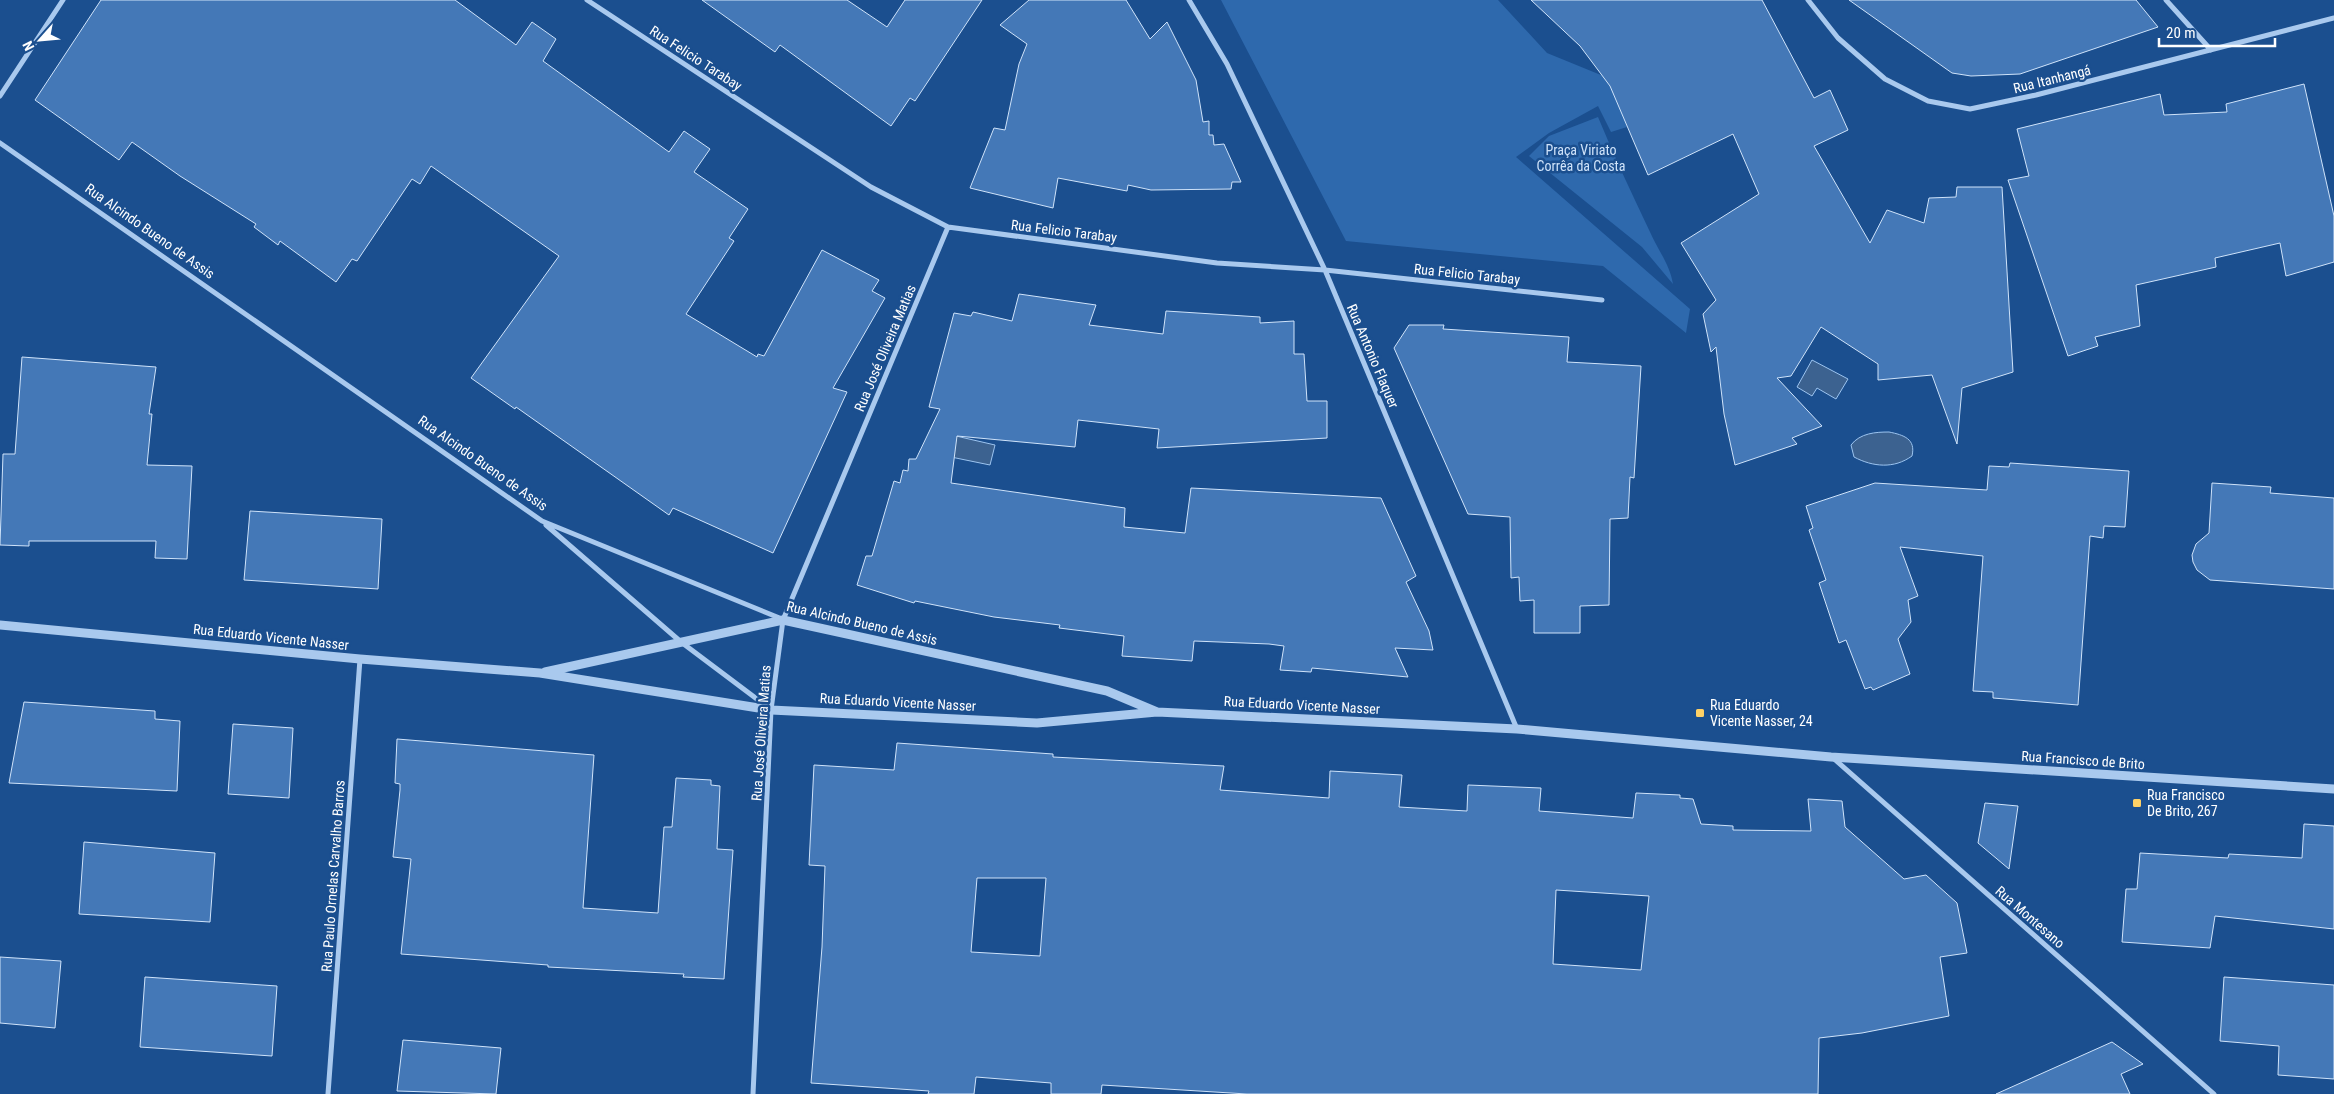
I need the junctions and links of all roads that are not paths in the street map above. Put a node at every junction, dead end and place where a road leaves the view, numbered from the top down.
1 (63, 0) edge
2 (587, 0) edge
3 (1189, 0) edge
4 (1808, 0) edge
5 (2166, 0) edge
6 (2334, 18) edge
7 (2211, 50) junction
8 (0, 96) edge
9 (0, 144) edge
10 (948, 227) junction
11 (1325, 270) junction
12 (1602, 300) dead end
13 (542, 521) junction
14 (783, 620) junction
15 (0, 625) edge
16 (681, 642) junction
17 (360, 659) junction
18 (540, 673) junction
19 (771, 710) junction
20 (1157, 712) junction
21 (1517, 729) junction
22 (1831, 757) junction
23 (2334, 789) edge
24 (328, 1094) edge
25 (753, 1094) edge
26 (2214, 1094) edge

1 - 8 street
2 - 10 street, Rua Felicio Tarabay
3 - 11 street, Rua Antonio Flaquer
4 - 7 street, Rua Itanhangá
5 - 7 street
6 - 7 street, Rua Itanhangá
9 - 13 street, Rua Alcindo Bueno de Assis
10 - 11 street, Rua Felicio Tarabay
10 - 14 street, Rua José Oliveira Matias
11 - 12 street, Rua Felicio Tarabay
11 - 21 street, Rua Antonio Flaquer
13 - 14 street, Rua Alcindo Bueno de Assis
13 - 16 street
14 - 16 street, Rua Eduardo Vicente Nasser
14 - 19 street, Rua José Oliveira Matias
14 - 20 street, Rua Alcindo Bueno de Assis
15 - 17 street, Rua Eduardo Vicente Nasser
16 - 18 street, Rua Eduardo Vicente Nasser
16 - 19 street
17 - 18 street, Rua Eduardo Vicente Nasser
17 - 24 street, Rua Paulo Ornelas Carvalho Barros
18 - 19 street, Rua Eduardo Vicente Nasser
19 - 20 street, Rua Eduardo Vicente Nasser
19 - 25 street, Rua José Oliveira Matias
20 - 21 street, Rua Eduardo Vicente Nasser
21 - 22 street, Rua Eduardo Vicente Nasser
22 - 23 street, Rua Francisco de Brito
22 - 26 street, Rua Montesano

